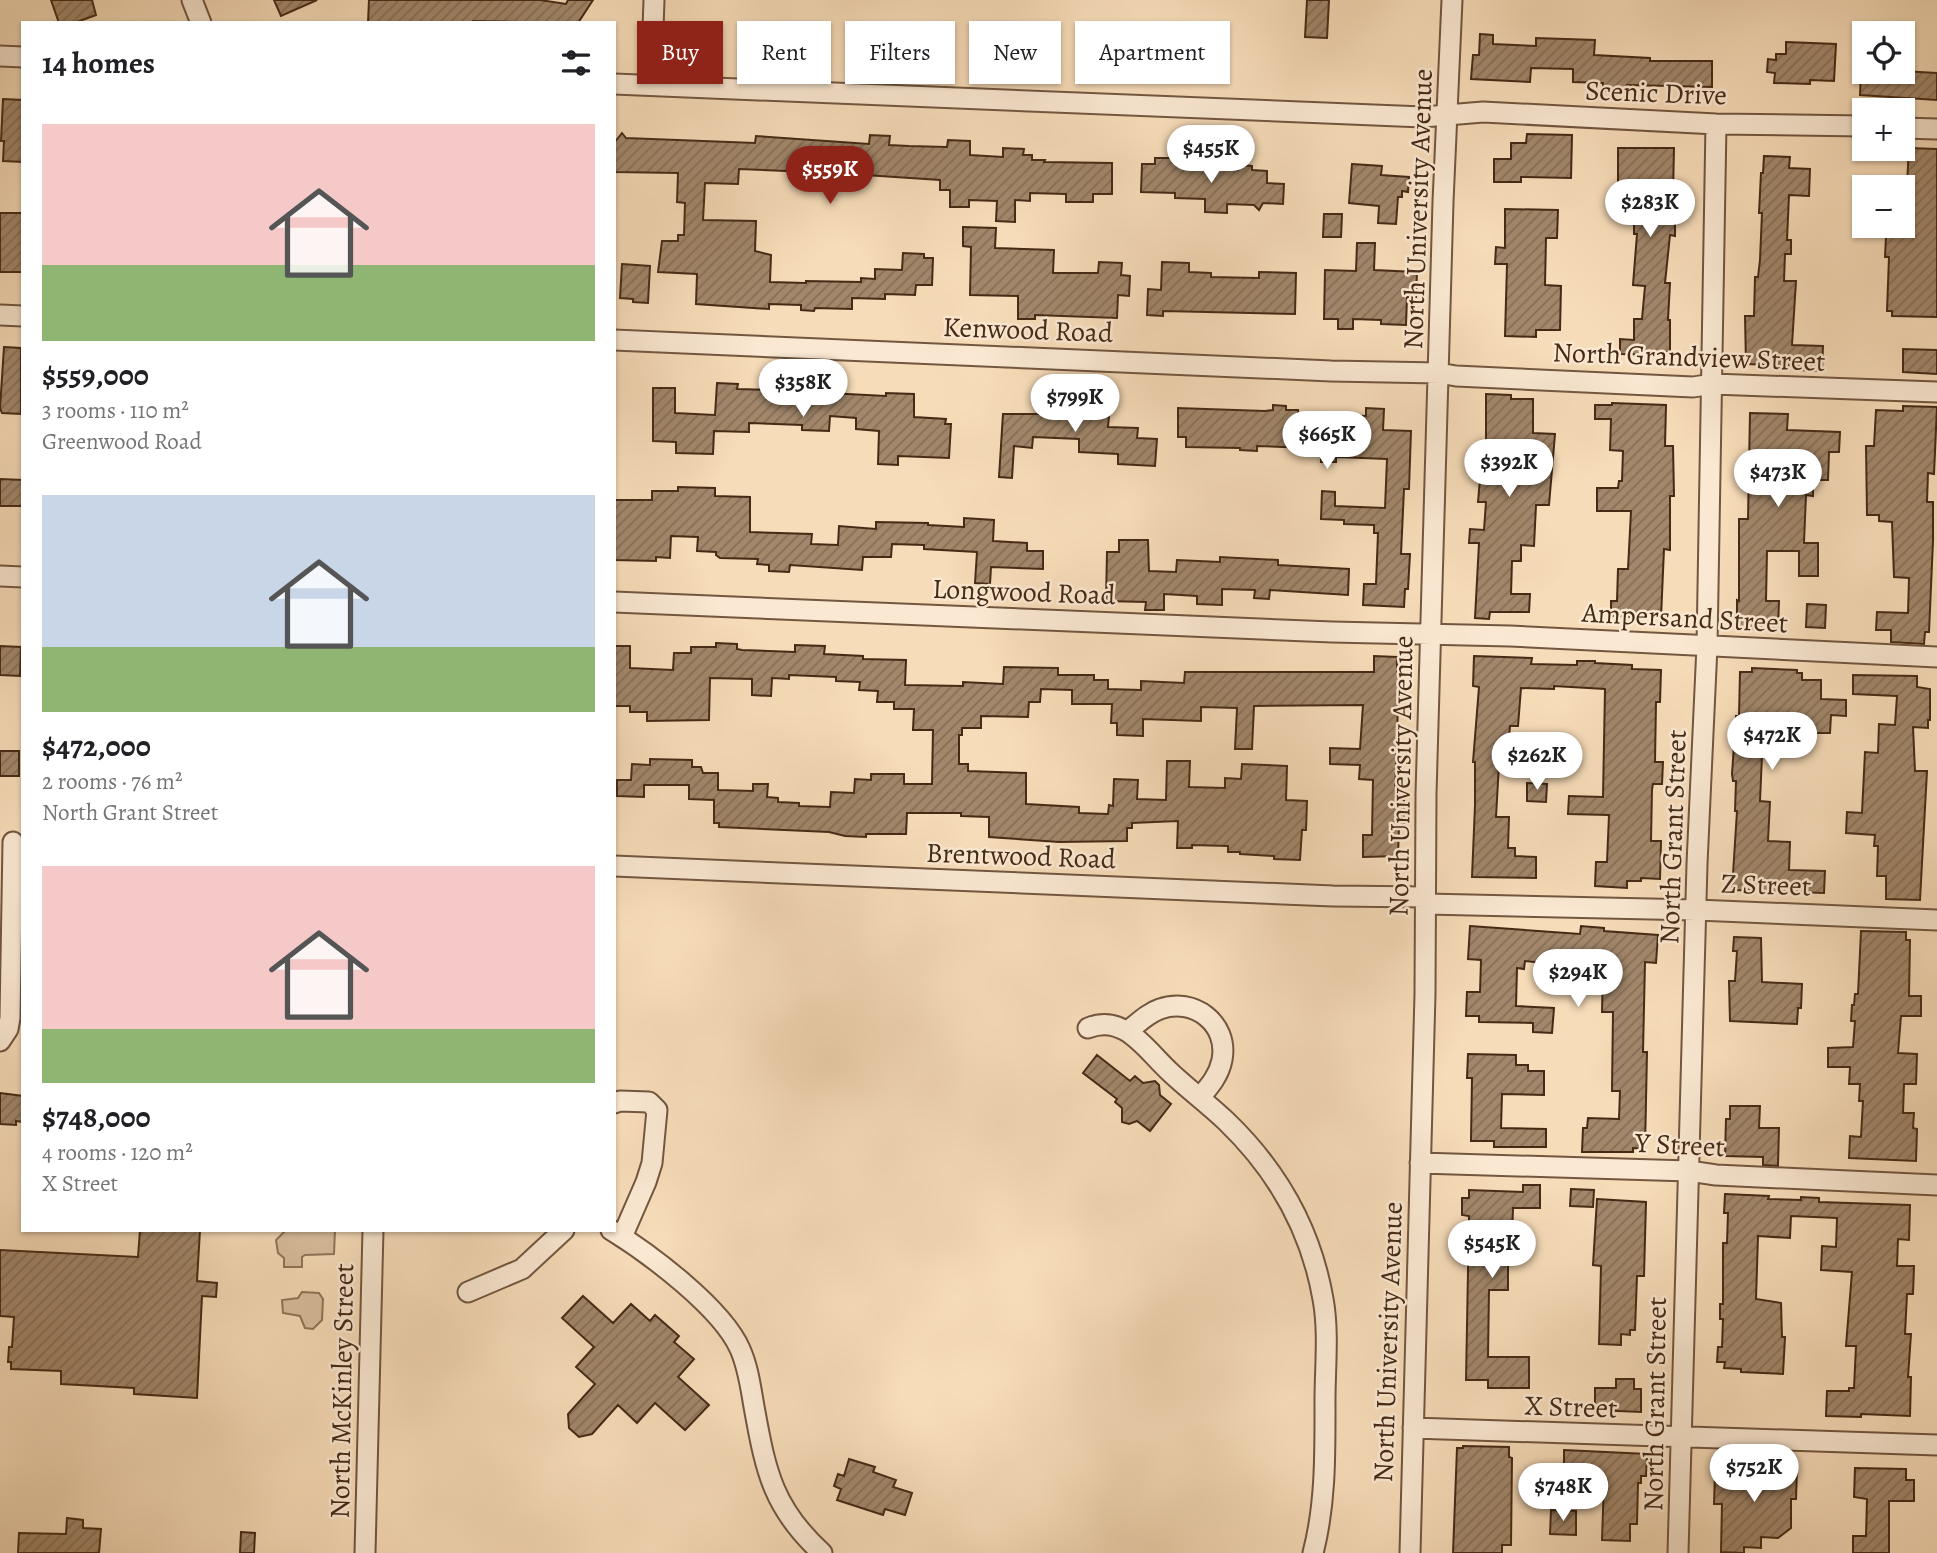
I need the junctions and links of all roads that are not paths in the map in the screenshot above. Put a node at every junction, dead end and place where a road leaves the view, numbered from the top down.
1 (192, 0) edge
2 (654, 0) edge
3 (1452, 0) edge
4 (200, 21) edge
5 (0, 56) edge
6 (21, 57) edge
7 (616, 84) edge
8 (651, 85) junction
9 (1447, 115) junction
10 (1716, 124) junction
11 (1852, 126) edge
12 (1915, 128) edge
13 (1937, 129) edge
14 (0, 315) edge
15 (21, 316) edge
16 (616, 341) edge
17 (1439, 373) junction
18 (1713, 384) junction
19 (1937, 392) edge
20 (0, 576) edge
21 (21, 577) edge
22 (616, 602) edge
23 (1431, 633) junction
24 (1707, 646) junction
25 (1937, 657) edge
26 (12, 842) edge
27 (616, 866) edge
28 (1426, 901) junction
29 (1697, 910) junction
30 (1937, 920) edge
31 (1088, 1028) dead end
32 (1128, 1031) junction
33 (0, 1041) edge
34 (1200, 1097) junction
35 (616, 1102) edge
36 (1420, 1163) junction
37 (1689, 1171) junction
38 (1937, 1185) edge
39 (373, 1232) edge
40 (562, 1232) edge
41 (617, 1234) edge
42 (468, 1292) dead end
43 (1413, 1428) junction
44 (1682, 1437) junction
45 (1937, 1445) edge
46 (365, 1553) edge
47 (822, 1553) edge
48 (1313, 1553) edge
49 (1410, 1553) edge
50 (1678, 1553) edge

1 - 4 street
2 - 8 street
3 - 9 street, North University Avenue
5 - 6 street
7 - 8 street, Scenic Drive
8 - 9 street, Scenic Drive
9 - 10 street, Scenic Drive
9 - 17 street, North University Avenue
10 - 11 street, Scenic Drive
10 - 18 street, North Grant Street
12 - 13 street
14 - 15 street
16 - 17 street, Kenwood Road
17 - 18 street, North Grandview Street
17 - 23 street, North University Avenue
18 - 19 street, North Grandview Street
18 - 24 street, North Grant Street
20 - 21 street
22 - 23 street, Longwood Road
23 - 24 street, Ampersand Street
23 - 28 street, North University Avenue
24 - 25 street, Ampersand Street
24 - 29 street, North Grant Street
26 - 33 street
27 - 28 street, Brentwood Road
28 - 29 street, Z Street
28 - 36 street, North University Avenue
29 - 30 street, Z Street
29 - 37 street, North Grant Street
31 - 32 street
32 - 34 street
32 - 34 street
34 - 48 street
35 - 41 street
36 - 37 street, Y Street
36 - 43 street, North University Avenue
37 - 38 street, Y Street
37 - 44 street, North Grant Street
39 - 46 street, North McKinley Street
40 - 42 street
41 - 47 street
43 - 44 street, X Street
43 - 49 street, North University Avenue
44 - 45 street, X Street
44 - 50 street, North Grant Street

